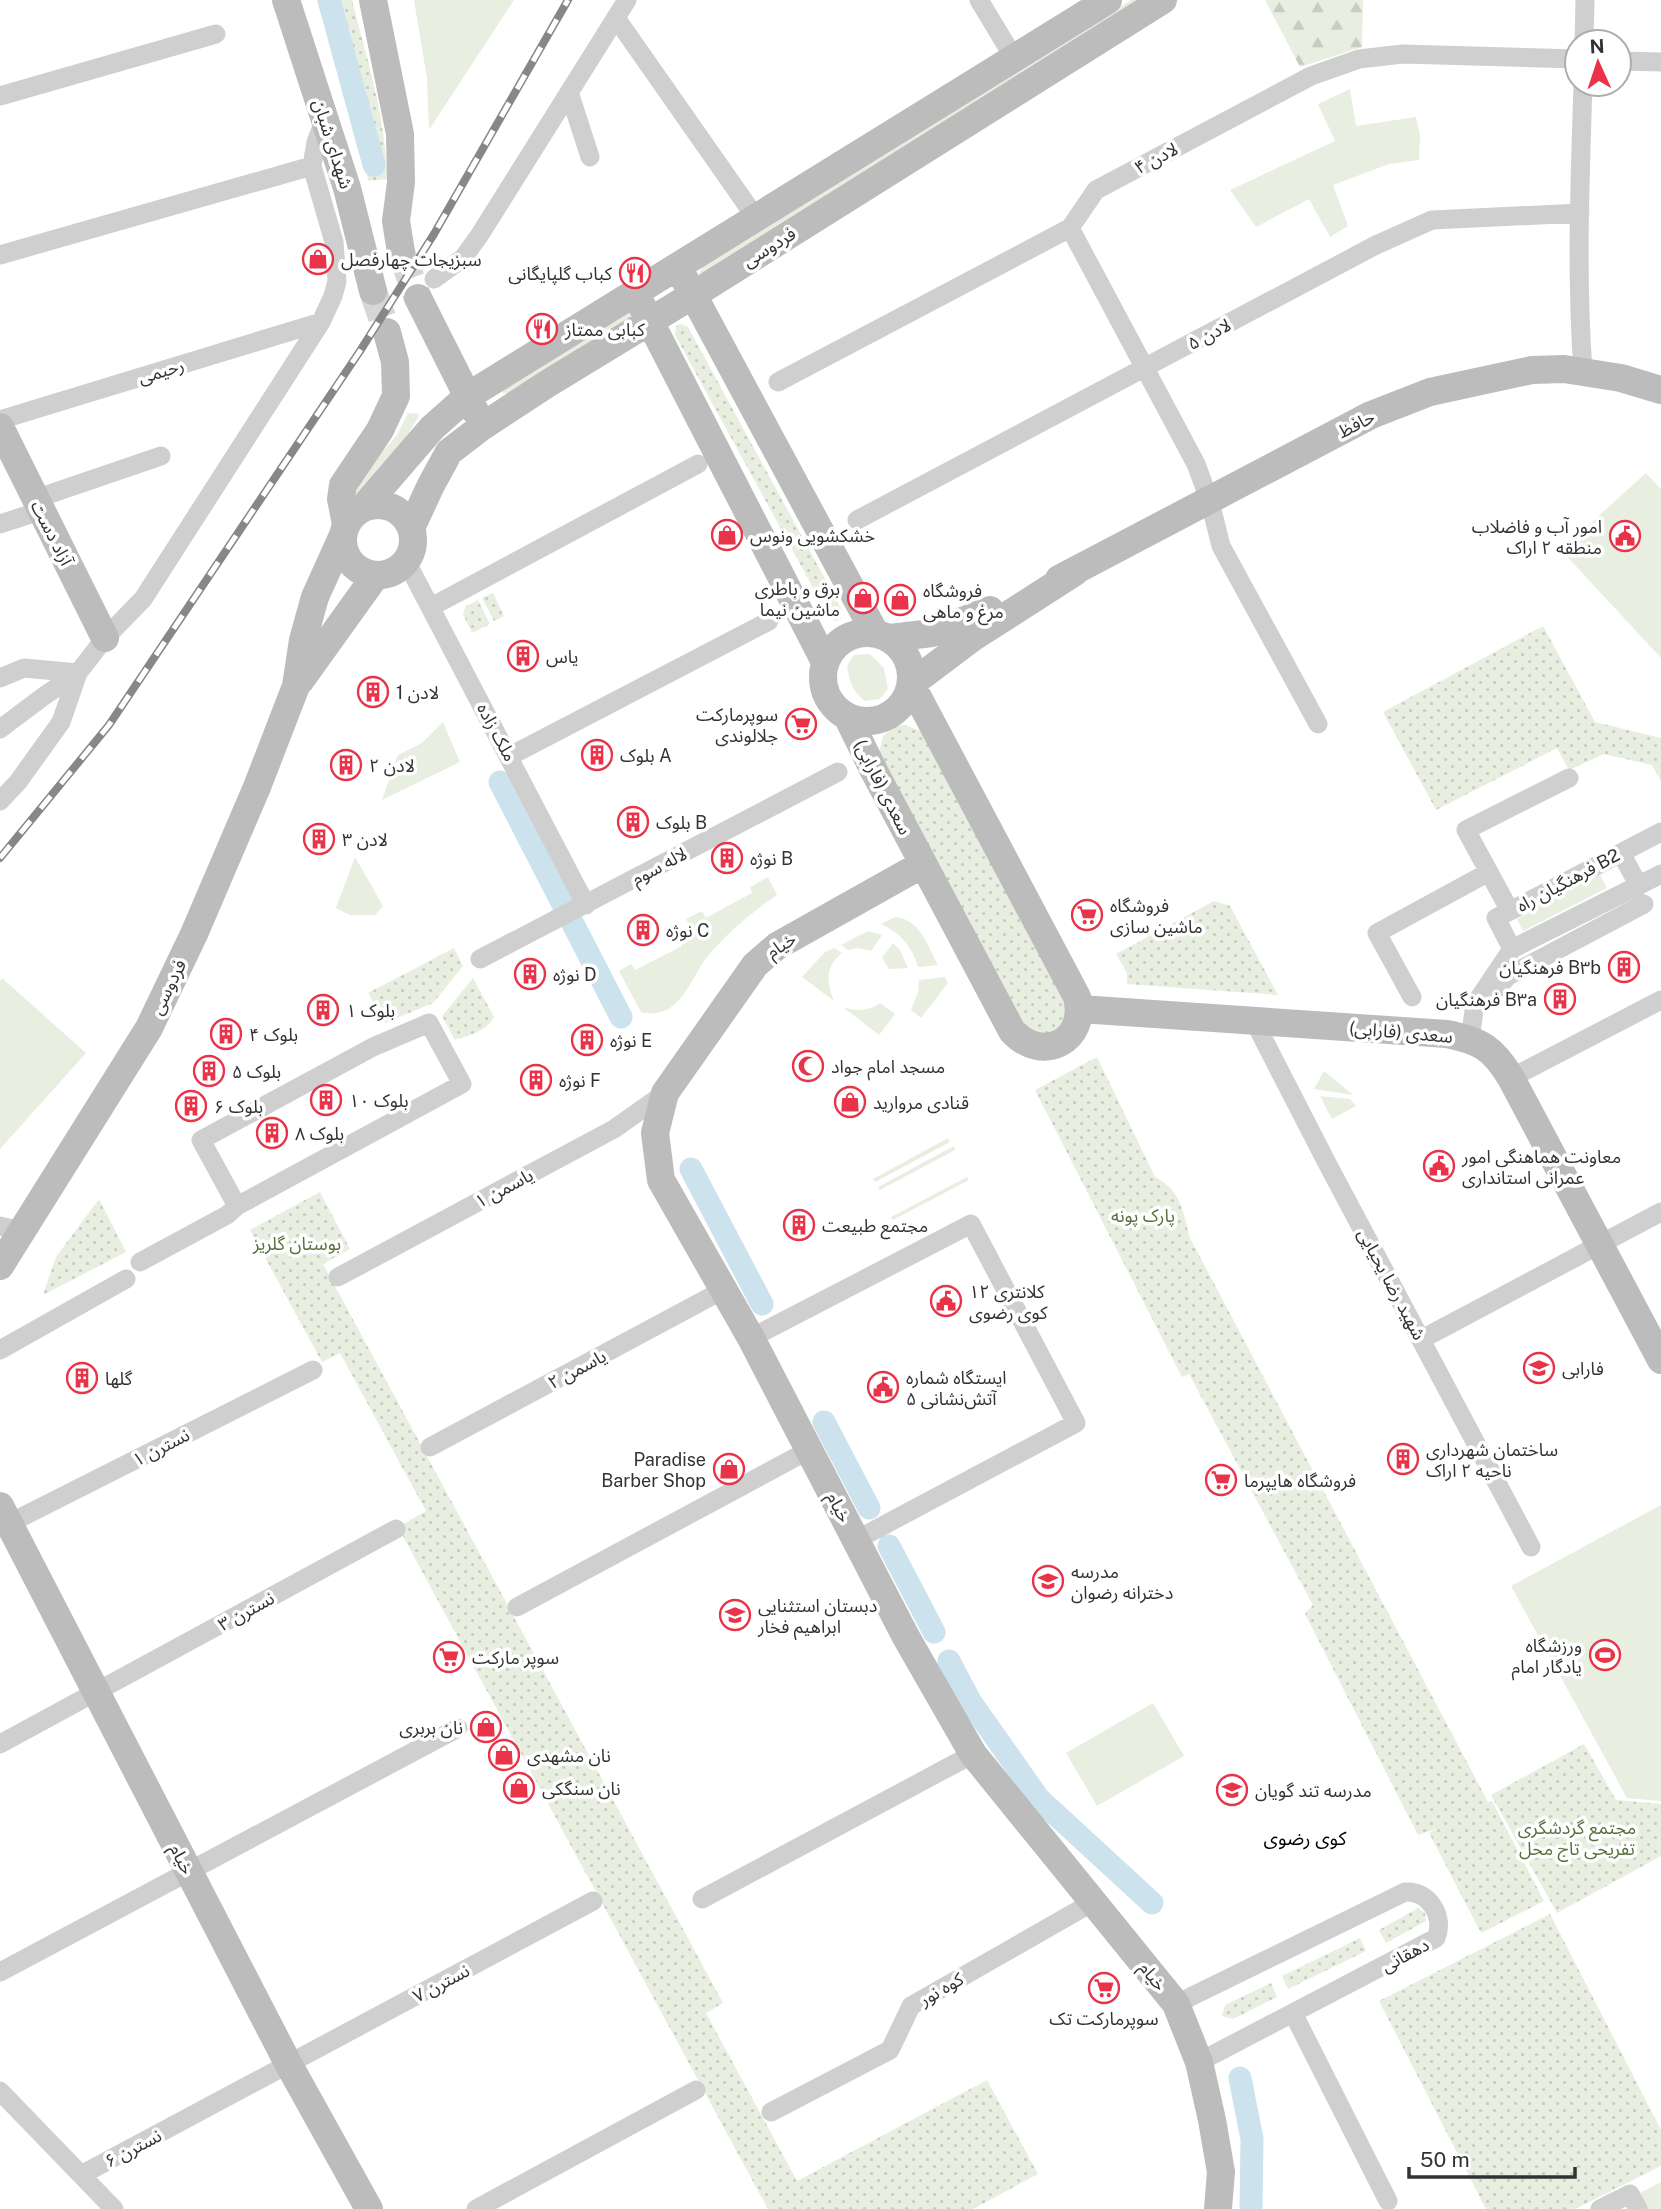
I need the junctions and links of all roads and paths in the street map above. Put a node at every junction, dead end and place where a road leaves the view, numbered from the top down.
1 (286, 0) edge
2 (373, 0) edge
3 (627, 0) edge
4 (979, 0) edge
5 (1108, 0) edge
6 (1163, 0) edge
7 (1585, 0) edge
8 (616, 18) junction
9 (1584, 28) edge
10 (216, 34) dead end
11 (1014, 58) junction
12 (1563, 59) edge
13 (1633, 61) edge
14 (1661, 62) edge
15 (569, 92) junction
16 (0, 96) edge
17 (1583, 98) edge
18 (325, 119) junction
19 (590, 157) dead end
20 (312, 166) junction
21 (1580, 213) junction
22 (757, 218) junction
23 (1070, 228) junction
24 (401, 252) tunnel mouth
25 (0, 255) edge
26 (678, 266) junction
27 (426, 289) joint
28 (373, 290) tunnel mouth
29 (634, 291) junction
30 (693, 295) junction
31 (649, 321) junction
32 (321, 322) junction
33 (387, 332) tunnel mouth
34 (1145, 368) junction
35 (1584, 371) junction
36 (778, 382) dead end
37 (462, 383) junction
38 (1661, 390) edge
39 (0, 421) edge
40 (483, 426) junction
41 (0, 427) edge
42 (161, 456) dead end
43 (698, 464) dead end
44 (1210, 502) junction
45 (38, 505) junction
46 (857, 520) dead end
47 (351, 522) junction
48 (0, 524) edge
49 (411, 527) junction
50 (406, 561) junction
51 (1075, 572) junction
52 (376, 575) junction
53 (431, 607) junction
54 (769, 621) dead end
55 (883, 636) junction
56 (105, 638) junction
57 (825, 662) junction
58 (78, 673) junction
59 (0, 678) edge
60 (911, 684) junction
61 (296, 686) junction
62 (848, 716) junction
63 (1318, 724) dead end
64 (0, 729) edge
65 (510, 756) junction
66 (838, 772) dead end
67 (1569, 778) dead end
68 (0, 801) edge
69 (1661, 832) edge
70 (1621, 853) junction
71 (923, 864) junction
72 (1489, 872) junction
73 (1661, 874) edge
74 (1641, 895) junction
75 (582, 907) junction
76 (1510, 911) junction
77 (1512, 949) junction
78 (481, 959) dead end
79 (1412, 997) dead end
80 (1661, 1000) edge
81 (1080, 1009) junction
82 (1254, 1021) junction
83 (1472, 1028) junction
84 (1511, 1078) junction
85 (665, 1093) junction
86 (237, 1206) junction
87 (1661, 1212) edge
88 (11, 1229) edge
89 (1599, 1245) junction
90 (140, 1262) dead end
91 (0, 1266) edge
92 (338, 1277) dead end
93 (127, 1279) dead end
94 (723, 1290) junction
95 (751, 1338) junction
96 (1422, 1339) junction
97 (0, 1350) edge
98 (1661, 1360) edge
99 (313, 1370) dead end
100 (430, 1447) dead end
101 (809, 1450) junction
102 (4, 1515) edge
103 (396, 1529) dead end
104 (856, 1540) junction
105 (1531, 1547) dead end
106 (517, 1607) dead end
107 (95, 1692) junction
108 (458, 1728) dead end
109 (0, 1744) edge
110 (973, 1754) junction
111 (188, 1872) junction
112 (702, 1899) dead end
113 (593, 1901) dead end
114 (1093, 1902) junction
115 (0, 1972) edge
116 (1176, 2004) junction
117 (1293, 2013) junction
118 (1199, 2062) junction
119 (289, 2065) junction
120 (696, 2090) dead end
121 (0, 2091) edge
122 (771, 2112) dead end
123 (81, 2175) junction
124 (1388, 2201) dead end
125 (114, 2209) edge
126 (369, 2209) edge
127 (476, 2209) edge
128 (1218, 2209) edge
129 (1600, 2209) edge
130 (1638, 2209) edge

1 - 18 street, شهدای شبان
2 - 24 street
3 - 8 street
4 - 11 street
5 - 11 street, فردوسی
6 - 30 street, فردوسی
7 - 9 street
8 - 15 street
8 - 22 street
10 - 16 street
11 - 22 street, فردوسی
12 - 23 street, لادن ۴
13 - 14 street
15 - 19 street
15 - 27 street
17 - 21 street
18 - 20 street
18 - 28 street, شهدای شبان
20 - 25 street
20 - 32 street
21 - 34 street, لادن ۵
21 - 35 street
22 - 26 street, فردوسی
23 - 34 street
23 - 36 street, لادن ۴
26 - 29 street, فردوسی
26 - 30 street
27 - 37 street
29 - 31 street
29 - 37 street, فردوسی
30 - 31 street, فردوسی
30 - 55 street
31 - 40 street, فردوسی
31 - 57 street
32 - 39 street, رحیمی
32 - 56 street
33 - 47 street
34 - 44 street
34 - 46 street, لادن ۵
35 - 38 street, حافظ
35 - 44 street, حافظ
37 - 40 street
37 - 47 street, فردوسی
40 - 49 street, فردوسی
41 - 45 street, آزاد دست
42 - 45 street
43 - 53 street
44 - 51 street, حافظ
44 - 63 street
45 - 48 street
45 - 56 street, آزاد دست
47 - 49 street
47 - 52 street
47 - 61 street, فردوسی
49 - 50 street
50 - 52 street
50 - 53 street, ملک زاده
51 - 55 street
51 - 60 street
52 - 61 street, فردوسی
53 - 65 street, ملک زاده
54 - 65 street
55 - 57 street
55 - 60 street
56 - 58 street
57 - 62 street
58 - 59 street
58 - 64 street
58 - 68 street
60 - 62 street
60 - 81 street
61 - 88 street, فردوسی
62 - 71 street, سعدی (فارابی)
65 - 75 street, ملک زاده
66 - 75 street, لاله سوم
67 - 72 street, فرهنگیان راه B2
69 - 70 street, فرهنگیان راه B2
70 - 74 street
70 - 76 street, فرهنگیان راه B2
71 - 81 street, سعدی (فارابی)
71 - 85 street, خیام
72 - 76 street, فرهنگیان راه B2
72 - 79 street
73 - 74 street
74 - 77 street
74 - 83 street
75 - 78 street, لاله سوم
76 - 77 street
77 - 83 street
80 - 84 street
81 - 82 street, سعدی (فارابی)
82 - 83 street, سعدی (فارابی)
82 - 96 street, شهید رضا یحیایی
83 - 84 street, سعدی (فارابی)
84 - 89 street, سعدی (فارابی)
85 - 92 street, یاسمن ۱
85 - 94 street, خیام
86 - 86 street
86 - 90 street
87 - 89 street
88 - 91 street, فردوسی
89 - 96 street
89 - 98 street, سعدی (فارابی)
93 - 97 street
94 - 95 street, خیام
94 - 100 street, یاسمن ۲
95 - 101 street, خیام
95 - 104 street
96 - 105 street, شهید رضا یحیایی
99 - 102 street, نسترن ۱
101 - 104 street, خیام
101 - 106 street
102 - 107 street, خیام
103 - 107 street, نسترن ۳
104 - 110 street, خیام
107 - 109 street, نسترن ۳
107 - 111 street, خیام
108 - 111 street
110 - 112 street
110 - 114 street, خیام
111 - 115 street
111 - 119 street, خیام
113 - 119 street, نسترن ۷
114 - 116 street, خیام
114 - 122 street, کوه نور
116 - 117 street, دهقانی
116 - 118 street, خیام
117 - 118 street, دهقانی
117 - 124 street
118 - 128 street, خیام
119 - 123 street, نسترن ۶
119 - 126 street, خیام
120 - 127 street
121 - 123 street
123 - 125 street
129 - 130 street

